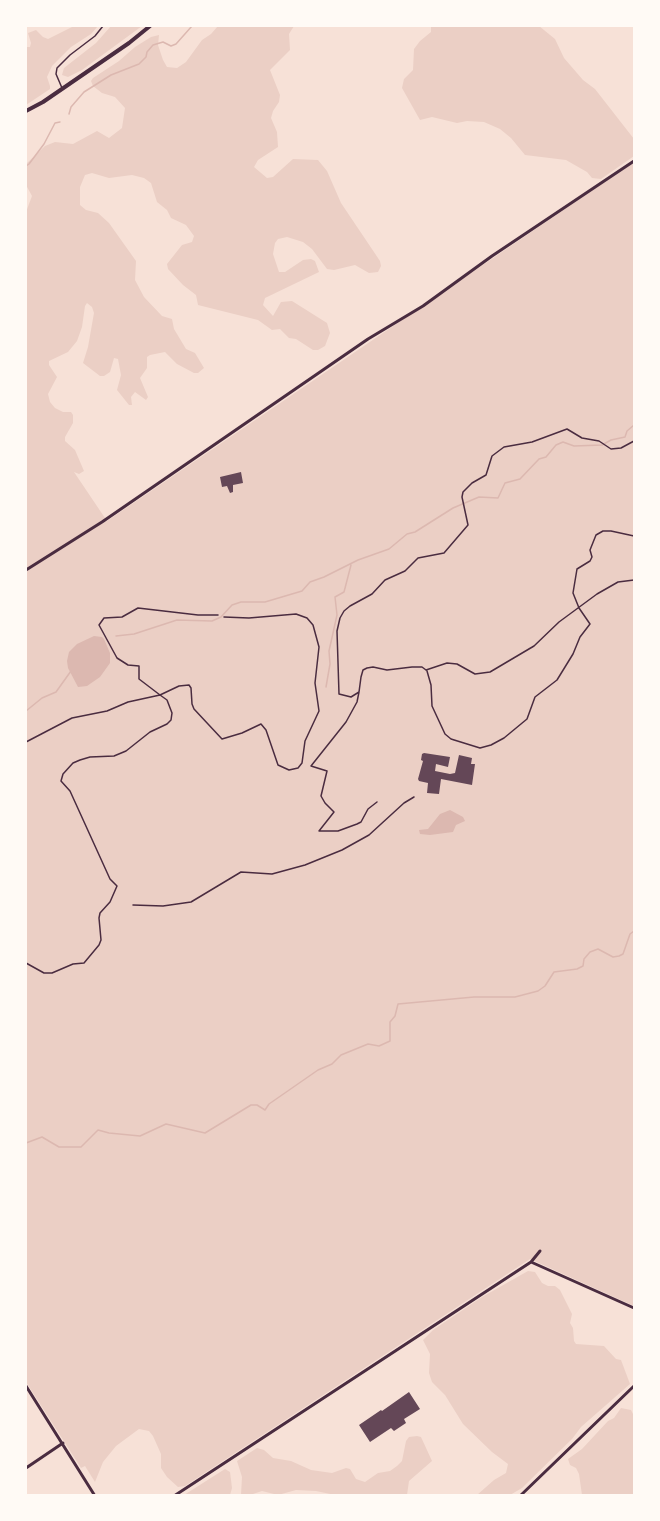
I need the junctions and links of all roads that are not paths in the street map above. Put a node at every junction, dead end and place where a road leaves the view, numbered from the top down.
1 (103, 26) edge
2 (150, 26) edge
3 (63, 88) junction
4 (26, 111) edge
5 (634, 161) edge
6 (26, 570) edge
7 (540, 1251) dead end
8 (531, 1262) junction
9 (634, 1308) edge
10 (26, 1386) edge
11 (634, 1386) edge
12 (63, 1443) junction
13 (26, 1468) edge
14 (95, 1496) edge
15 (174, 1496) edge
16 (520, 1496) edge

1 - 3 lane
2 - 3 main road
3 - 4 main road
5 - 6 street
7 - 8 street
8 - 9 street
8 - 15 street
10 - 12 street
11 - 16 street
12 - 13 street
12 - 14 street

